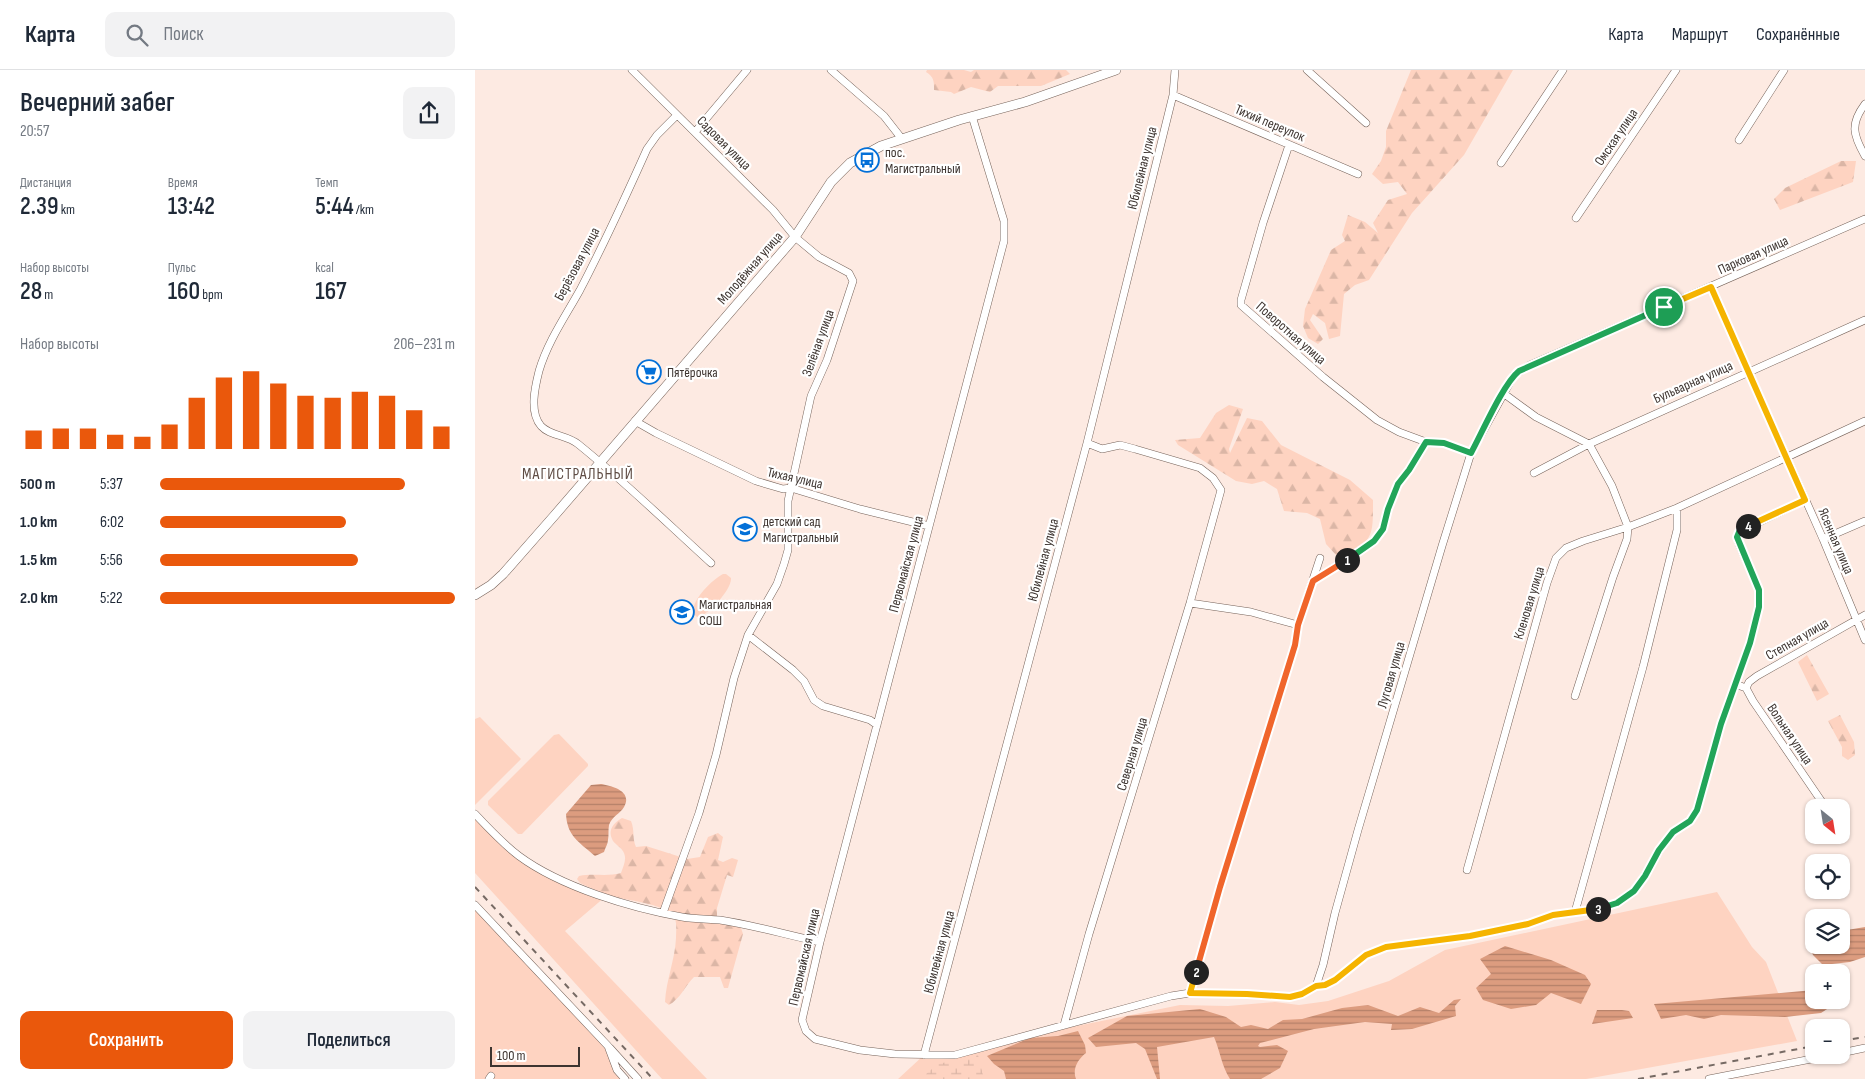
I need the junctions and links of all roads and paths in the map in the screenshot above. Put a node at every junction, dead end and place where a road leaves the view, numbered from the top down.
1 (632, 70) edge
2 (747, 70) edge
3 (831, 70) edge
4 (1116, 70) edge
5 (1175, 70) edge
6 (1307, 70) edge
7 (1563, 70) edge
8 (1676, 70) edge
9 (1784, 70) edge
10 (1173, 95) junction
11 (1865, 104) edge
12 (677, 115) junction
13 (972, 116) junction
14 (1366, 123) dead end
15 (695, 132) junction
16 (902, 139) junction
17 (1739, 140) dead end
18 (1289, 145) junction
19 (1865, 156) edge
20 (1501, 163) dead end
21 (1358, 174) dead end
22 (1576, 218) dead end
23 (1865, 219) edge
24 (795, 237) junction
25 (1711, 287) junction
26 (1865, 320) edge
27 (1749, 371) junction
28 (1514, 375) joint
29 (1503, 393) junction
30 (635, 421) junction
31 (1865, 421) edge
32 (1426, 442) junction
33 (1087, 443) junction
34 (1589, 444) junction
35 (1471, 453) junction
36 (1786, 457) junction
37 (600, 462) junction
38 (1535, 472) dead end
39 (791, 488) junction
40 (1805, 500) junction
41 (1677, 508) junction
42 (1865, 521) edge
43 (929, 526) junction
44 (1628, 527) junction
45 (1823, 539) junction
46 (1320, 558) dead end
47 (711, 563) dead end
48 (1313, 581) junction
49 (475, 595) edge
50 (1190, 603) junction
51 (1865, 615) edge
52 (1856, 620) junction
53 (1298, 625) junction
54 (749, 635) junction
55 (1865, 640) edge
56 (1735, 684) junction
57 (1746, 688) junction
58 (1575, 696) dead end
59 (877, 725) junction
60 (1820, 799) edge
61 (475, 814) edge
62 (1467, 870) dead end
63 (475, 905) edge
64 (1575, 912) junction
65 (663, 913) junction
66 (820, 942) junction
67 (1314, 988) junction
68 (1190, 993) junction
69 (1065, 1025) junction
70 (608, 1046) junction
71 (1865, 1048) edge
72 (1850, 1051) edge
73 (925, 1055) junction
74 (1805, 1060) edge
75 (625, 1079) edge
76 (638, 1079) edge
77 (1709, 1079) edge

1 - 12 street, Садовая улица
2 - 15 street
3 - 16 street
4 - 13 street, Молодёжная улица
5 - 10 street, Юбилейная улица
6 - 14 street
7 - 20 street
8 - 22 street, Омская улица
9 - 17 street
10 - 18 street, Тихий переулок
10 - 33 street, Юбилейная улица
11 - 19 street
12 - 15 street, Садовая улица
12 - 37 street, Берёзовая улица
13 - 16 street, Молодёжная улица
13 - 43 street, Первомайская улица
15 - 24 street, Садовая улица
16 - 24 street, Молодёжная улица
18 - 21 street, Тихий переулок
18 - 32 street, Поворотная улица
23 - 25 street, Парковая улица
24 - 30 street, Молодёжная улица
24 - 39 street, Зелёная улица
25 - 27 street, Ясенная улица
25 - 28 street, Парковая улица
26 - 27 street, Бульварная улица
27 - 34 street, Бульварная улица
27 - 36 street, Ясенная улица
28 - 29 street, Луговая улица
29 - 34 street
29 - 35 street, Луговая улица
30 - 37 street, Молодёжная улица
30 - 39 street, Тихая улица
31 - 36 street, Кленовая улица
32 - 35 street, Поворотная улица
32 - 48 street
33 - 50 street, Северная улица
33 - 73 street, Юбилейная улица
34 - 38 street, Бульварная улица
34 - 44 street
35 - 67 street, Луговая улица
36 - 40 street, Ясенная улица
36 - 41 street, Кленовая улица
37 - 47 street
37 - 49 street, Молодёжная улица
39 - 43 street, Тихая улица
39 - 54 street, Зелёная улица
40 - 45 street, Ясенная улица
40 - 56 street
41 - 44 street, Кленовая улица
41 - 64 street
42 - 45 street
43 - 59 street, Первомайская улица
44 - 58 street
44 - 62 street, Кленовая улица
45 - 52 street, Ясенная улица
46 - 48 street
48 - 53 street
50 - 53 street
50 - 69 street, Северная улица
51 - 52 street, Степная улица
52 - 55 street, Ясенная улица
52 - 57 street, Степная улица
53 - 68 street
54 - 59 street
54 - 65 street, Зелёная улица
56 - 57 street
56 - 64 street
57 - 60 street, Вольная улица
59 - 66 street, Первомайская улица
61 - 65 street
63 - 70 street
64 - 67 street
65 - 66 street
66 - 73 street, Первомайская улица
67 - 68 street
68 - 69 street
69 - 73 street
70 - 75 street
70 - 76 street
71 - 72 street
74 - 77 street

